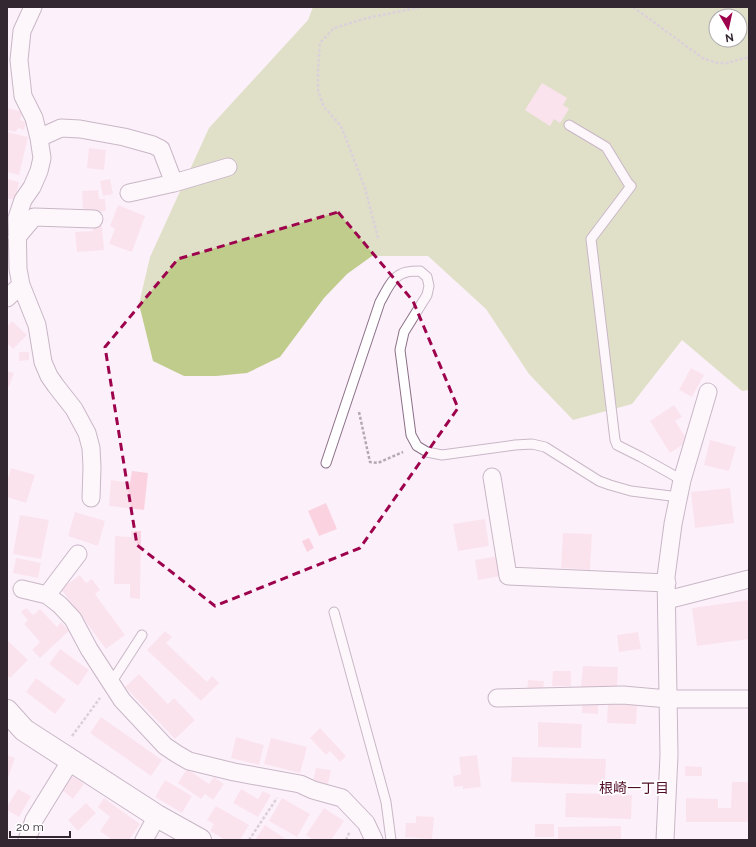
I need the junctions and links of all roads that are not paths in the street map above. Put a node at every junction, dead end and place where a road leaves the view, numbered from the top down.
1 (33, 7) edge
2 (569, 125) dead end
3 (39, 138) junction
4 (228, 167) dead end
5 (174, 183) junction
6 (129, 193) dead end
7 (94, 218) dead end
8 (17, 237) junction
9 (21, 285) junction
10 (7, 298) edge
11 (708, 392) dead end
12 (326, 463) dead end
13 (492, 477) dead end
14 (682, 480) junction
15 (678, 497) junction
16 (91, 498) dead end
17 (78, 554) dead end
18 (749, 579) edge
19 (667, 583) junction
20 (22, 589) dead end
21 (47, 595) junction
22 (667, 600) junction
23 (334, 612) dead end
24 (142, 635) dead end
25 (110, 683) junction
26 (497, 698) dead end
27 (668, 699) junction
28 (749, 699) edge
29 (7, 711) edge
30 (65, 756) junction
31 (157, 816) junction
32 (27, 840) edge
33 (144, 840) edge
34 (200, 840) edge
35 (374, 840) edge
36 (391, 840) edge
37 (665, 840) edge

1 - 3 street
2 - 14 lane
3 - 5 street
3 - 8 street
4 - 5 street
5 - 6 street
7 - 8 street
8 - 9 street
9 - 10 street
9 - 16 street
11 - 14 street
12 - 15 lane
13 - 19 street
14 - 15 street
15 - 19 street
17 - 21 street
18 - 22 street
19 - 22 street
20 - 21 street
21 - 25 street
22 - 27 street
23 - 36 lane
24 - 25 lane
25 - 35 street
26 - 27 street
27 - 28 street
27 - 37 street
29 - 30 street
30 - 31 street
30 - 32 street
31 - 33 street
31 - 34 street

